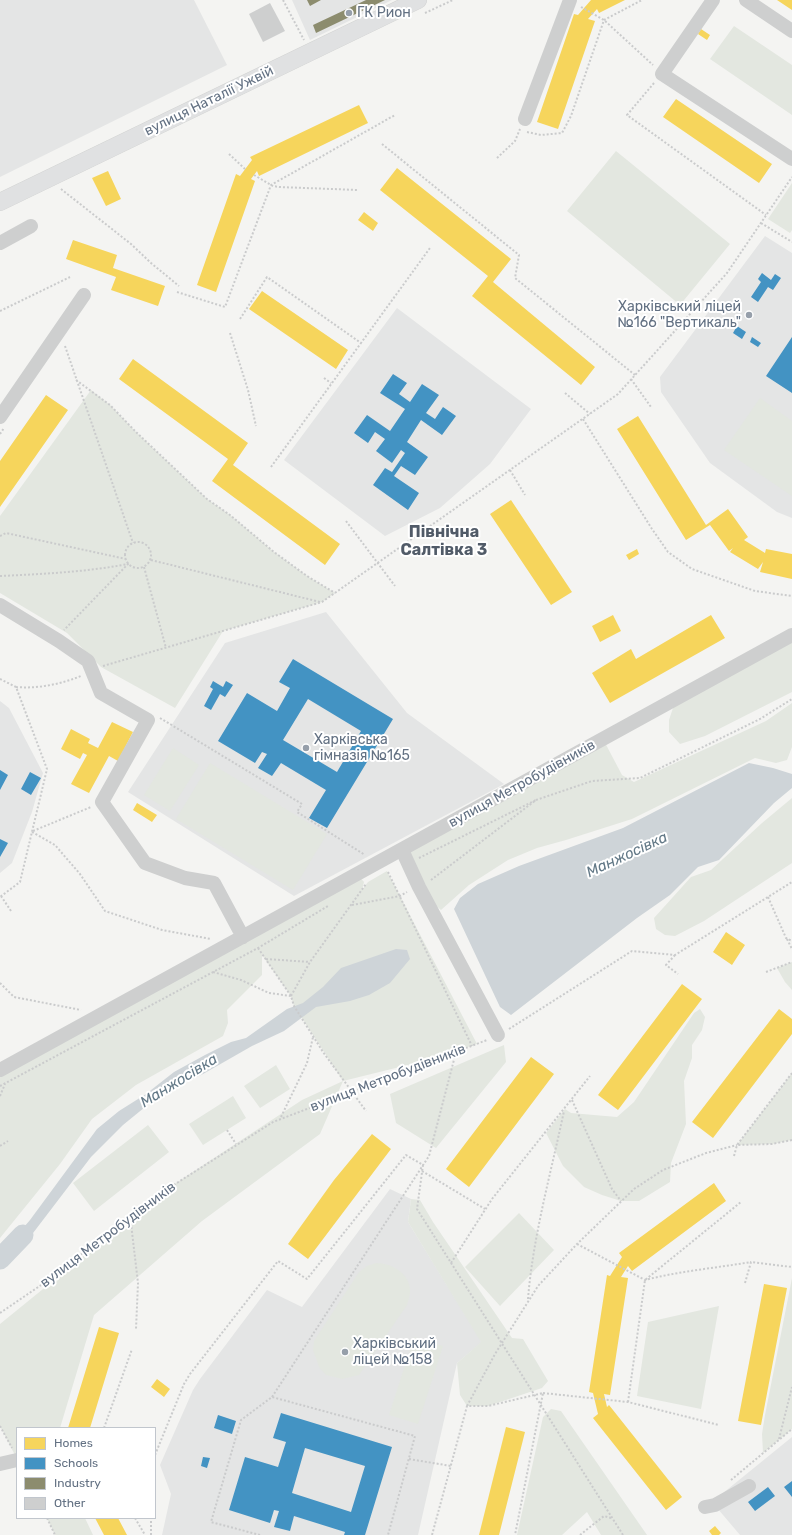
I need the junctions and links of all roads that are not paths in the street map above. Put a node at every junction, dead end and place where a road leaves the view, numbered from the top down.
1 (418, 0) edge
2 (570, 0) edge
3 (713, 0) edge
4 (746, 0) edge
5 (792, 31) edge
6 (526, 125) road end
7 (792, 159) edge
8 (0, 202) edge
9 (31, 226) dead end
10 (0, 243) edge
11 (84, 295) dead end
12 (0, 417) edge
13 (0, 605) edge
14 (792, 635) edge
15 (402, 850) junction
16 (237, 940) junction
17 (498, 1035) road end
18 (0, 1070) edge
19 (15, 1456) edge
20 (0, 1464) edge
21 (749, 1486) dead end
22 (705, 1507) dead end

1 - 8 main road, вулиця Наталії Ужвій
2 - 6 street
3 - 7 street
4 - 5 street
9 - 10 street
11 - 12 street
13 - 16 street
14 - 15 street, вулиця Метробудівників
15 - 16 street, вулиця Метробудівників
15 - 17 street, bridge
16 - 18 street, вулиця Метробудівників
19 - 20 street
21 - 22 street

